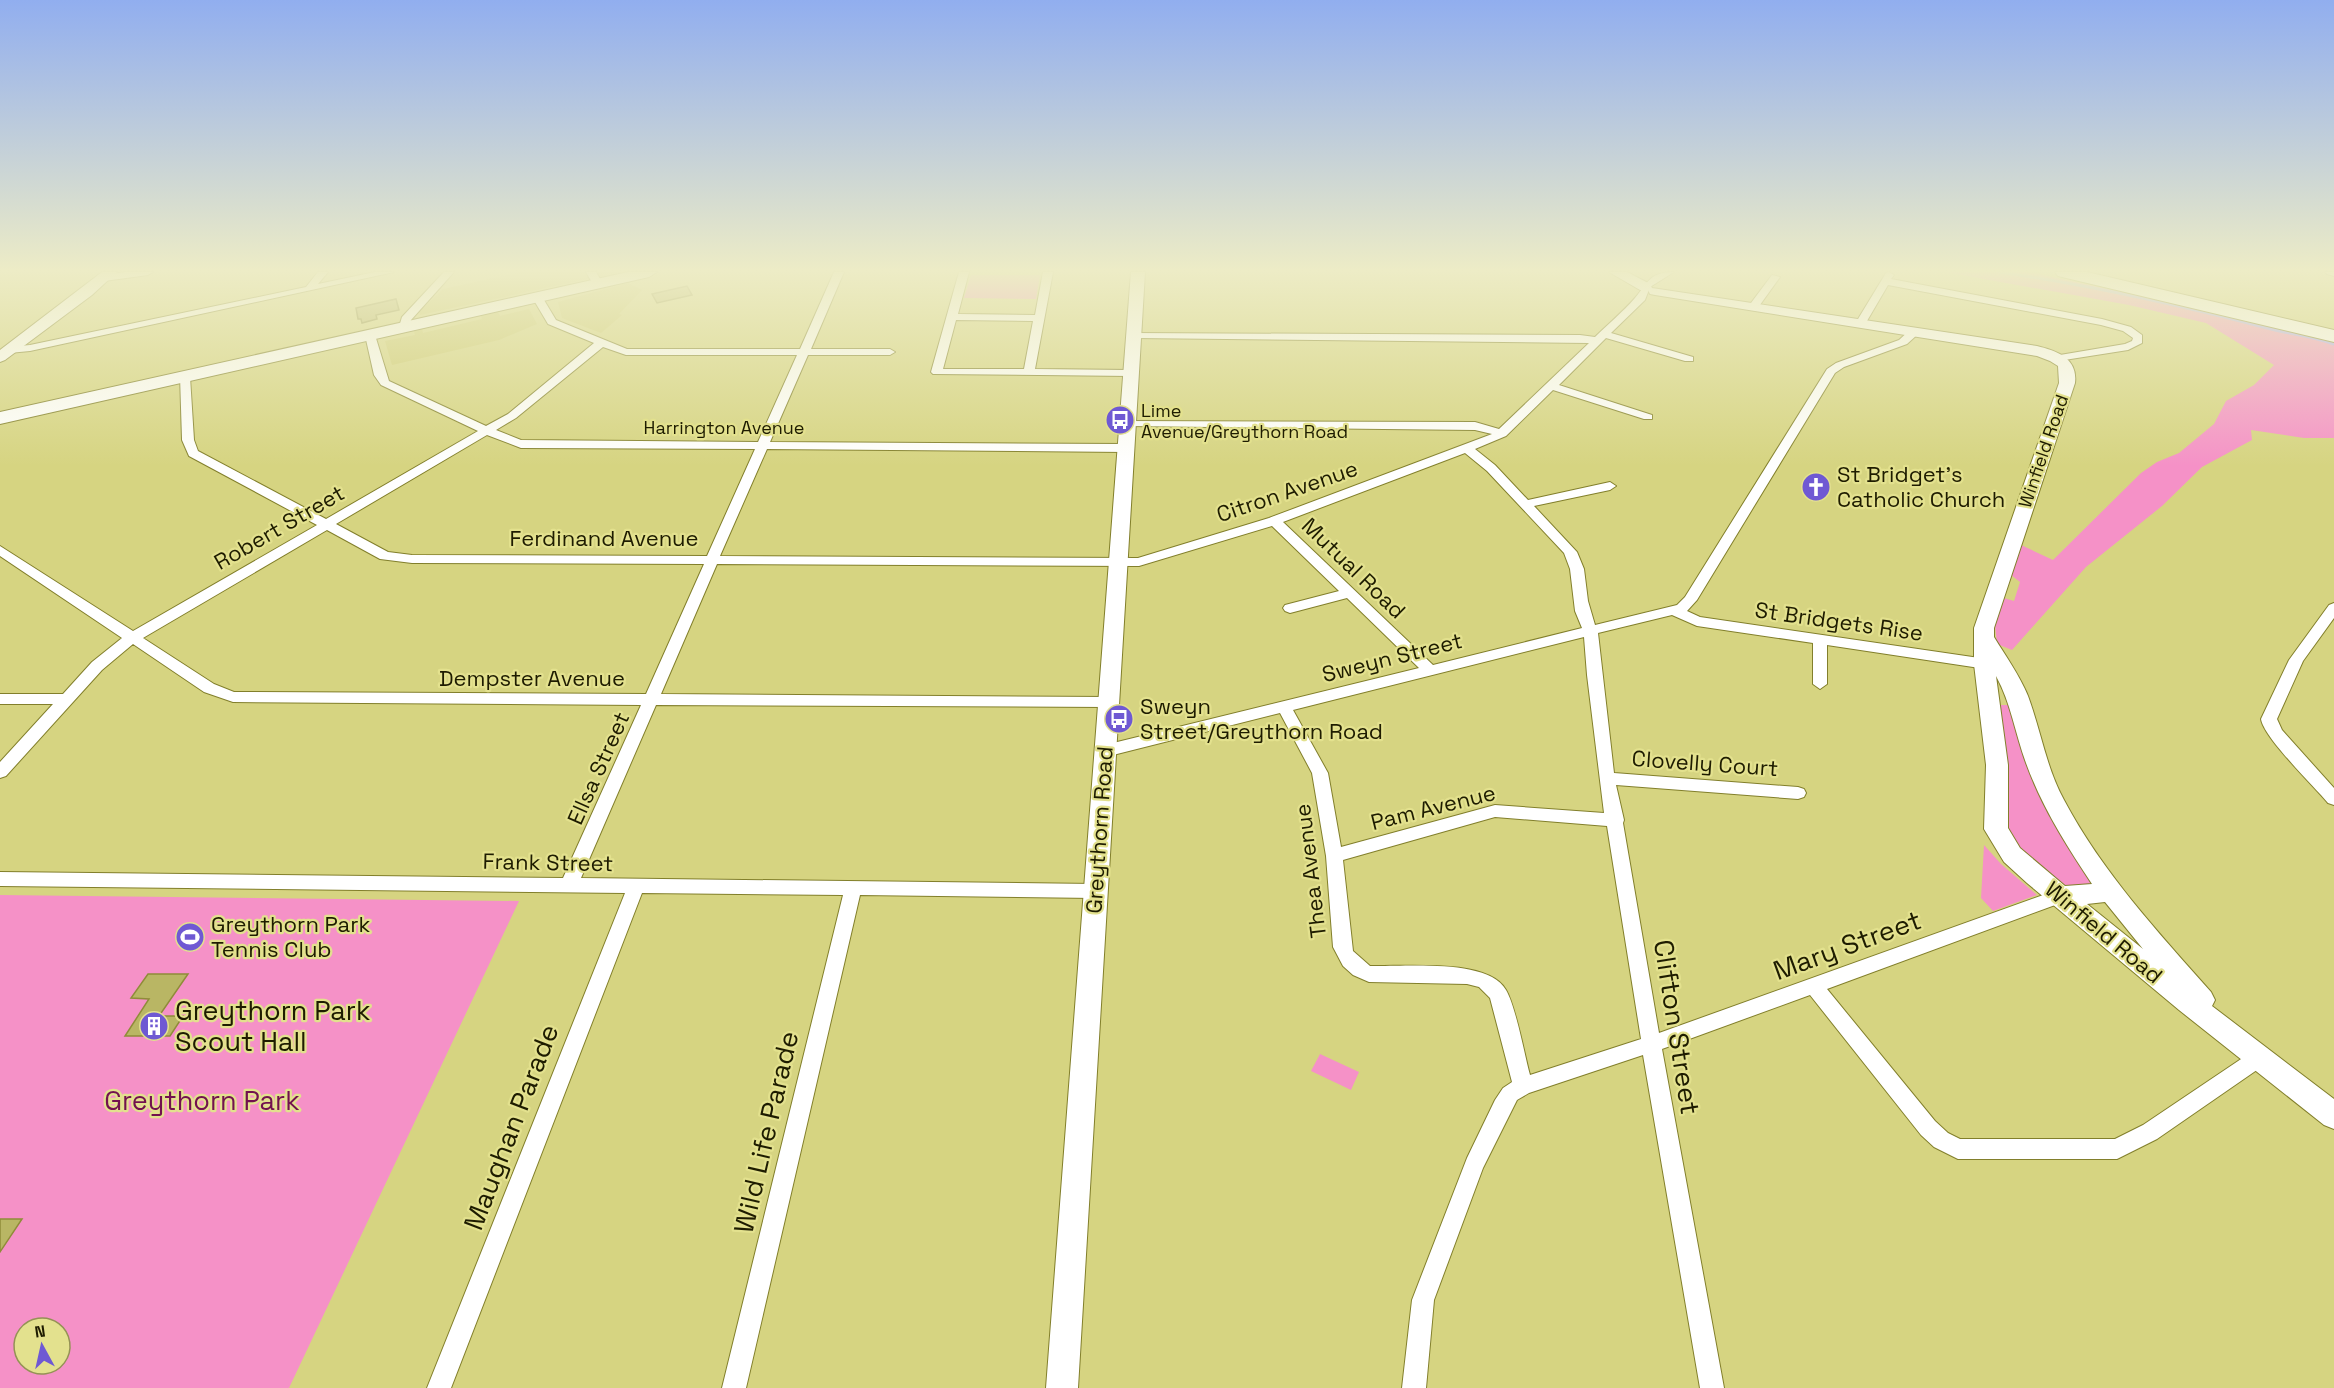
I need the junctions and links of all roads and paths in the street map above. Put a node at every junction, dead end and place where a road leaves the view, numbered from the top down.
1 (27, 337) edge
2 (83, 337) edge
3 (362, 337) edge
4 (370, 337) edge
5 (585, 337) edge
6 (811, 337) edge
7 (947, 337) edge
8 (1036, 337) edge
9 (1134, 337) edge
10 (1443, 337) edge
11 (1909, 337) edge
12 (1944, 337) edge
13 (2138, 337) edge
14 (1601, 338) junction
15 (601, 344) junction
16 (890, 352) dead end
17 (5, 353) edge
18 (804, 353) junction
19 (2058, 358) junction
20 (1689, 359) dead end
21 (1029, 372) junction
22 (1131, 373) junction
23 (184, 377) junction
24 (1551, 386) junction
25 (1647, 417) dead end
26 (0, 418) edge
27 (1128, 423) junction
28 (486, 430) junction
29 (1499, 435) junction
30 (763, 445) junction
31 (1472, 447) junction
32 (1126, 448) junction
33 (1610, 486) dead end
34 (1525, 504) junction
35 (1274, 520) junction
36 (325, 524) junction
37 (0, 550) edge
38 (713, 559) junction
39 (1118, 562) junction
40 (1350, 593) junction
41 (1290, 608) dead end
42 (2334, 608) edge
43 (1676, 611) junction
44 (1587, 633) junction
45 (132, 638) junction
46 (1820, 639) junction
47 (1991, 665) junction
48 (1431, 671) junction
49 (1820, 684) dead end
50 (0, 699) edge
51 (67, 699) junction
52 (651, 699) junction
53 (1108, 702) junction
54 (1284, 707) junction
55 (1105, 751) junction
56 (0, 772) edge
57 (1607, 778) junction
58 (1798, 793) dead end
59 (2334, 799) edge
60 (1616, 820) junction
61 (1334, 856) junction
62 (0, 879) edge
63 (569, 885) junction
64 (636, 886) junction
65 (853, 888) junction
66 (1095, 891) junction
67 (2110, 892) junction
68 (2060, 896) junction
69 (1814, 986) junction
70 (1652, 1044) junction
71 (2260, 1057) junction
72 (1523, 1086) junction
73 (2334, 1116) edge
74 (439, 1388) edge
75 (734, 1388) edge
76 (1062, 1388) edge
77 (1414, 1388) edge
78 (1712, 1388) edge

1 - 17 street
2 - 17 street
3 - 23 main road
4 - 28 street, Harrington Avenue
5 - 15 street
6 - 18 street, Ellsa Street
7 - 21 street
8 - 21 street
9 - 22 street, Greythorn Road
10 - 14 street
11 - 43 street
12 - 19 street
13 - 19 street
14 - 20 street
14 - 24 street
15 - 18 street
15 - 28 street, Robert Street
16 - 18 street
18 - 30 street, Ellsa Street
19 - 47 street, Winfield Road
21 - 22 street
22 - 27 street, Greythorn Road
23 - 26 main road
23 - 36 street, Ferdinand Avenue
24 - 25 street
24 - 29 street
27 - 29 street
27 - 32 street, Greythorn Road
28 - 30 street, Harrington Avenue
28 - 36 street, Robert Street
29 - 31 street
30 - 32 street, Harrington Avenue
30 - 38 street, Ellsa Street
31 - 34 street, Clifton Street
31 - 35 street, Citron Avenue
32 - 39 street, Greythorn Road
33 - 34 street
34 - 44 street, Clifton Street
35 - 39 street, Citron Avenue
35 - 40 street, Mutual Road
36 - 38 street, Ferdinand Avenue
36 - 45 street, Robert Street
37 - 45 street, Dempster Avenue
38 - 39 street, Ferdinand Avenue
38 - 52 street, Ellsa Street
39 - 53 street, Greythorn Road
40 - 41 street
40 - 48 street, Mutual Road
42 - 59 street
43 - 44 street, Sweyn Street
43 - 46 street, St Bridgets Rise
44 - 48 street, Sweyn Street
44 - 57 street, Clifton Street
45 - 51 street, Robert Street
45 - 52 street, Dempster Avenue
46 - 47 street, St Bridgets Rise
46 - 49 street
47 - 67 street, Winfield Road
47 - 68 street, Winfield Road
48 - 54 street, Sweyn Street
50 - 51 street
51 - 56 street, Robert Street
52 - 53 street, Dempster Avenue
52 - 63 street, Ellsa Street
53 - 55 street, Greythorn Road
54 - 55 street, Sweyn Street
54 - 61 street, Thea Avenue
55 - 66 street, Greythorn Road
57 - 58 street, Clovelly Court
57 - 60 street, Clifton Street
60 - 61 street, Pam Avenue
60 - 70 street, Clifton Street
61 - 72 street, Thea Avenue
62 - 63 street, Frank Street
63 - 64 street, Frank Street
64 - 65 street, Frank Street
64 - 74 street, Maughan Parade
65 - 66 street, Frank Street
65 - 75 street, Wild Life Parade
66 - 76 street, Greythorn Road
67 - 68 street
67 - 71 street, Winfield Road
68 - 69 street, Mary Street
68 - 71 street, Winfield Road
69 - 70 street, Mary Street
69 - 71 street
70 - 72 street, Mary Street
70 - 78 street, Clifton Street
71 - 73 street, Winfield Road
72 - 77 street

